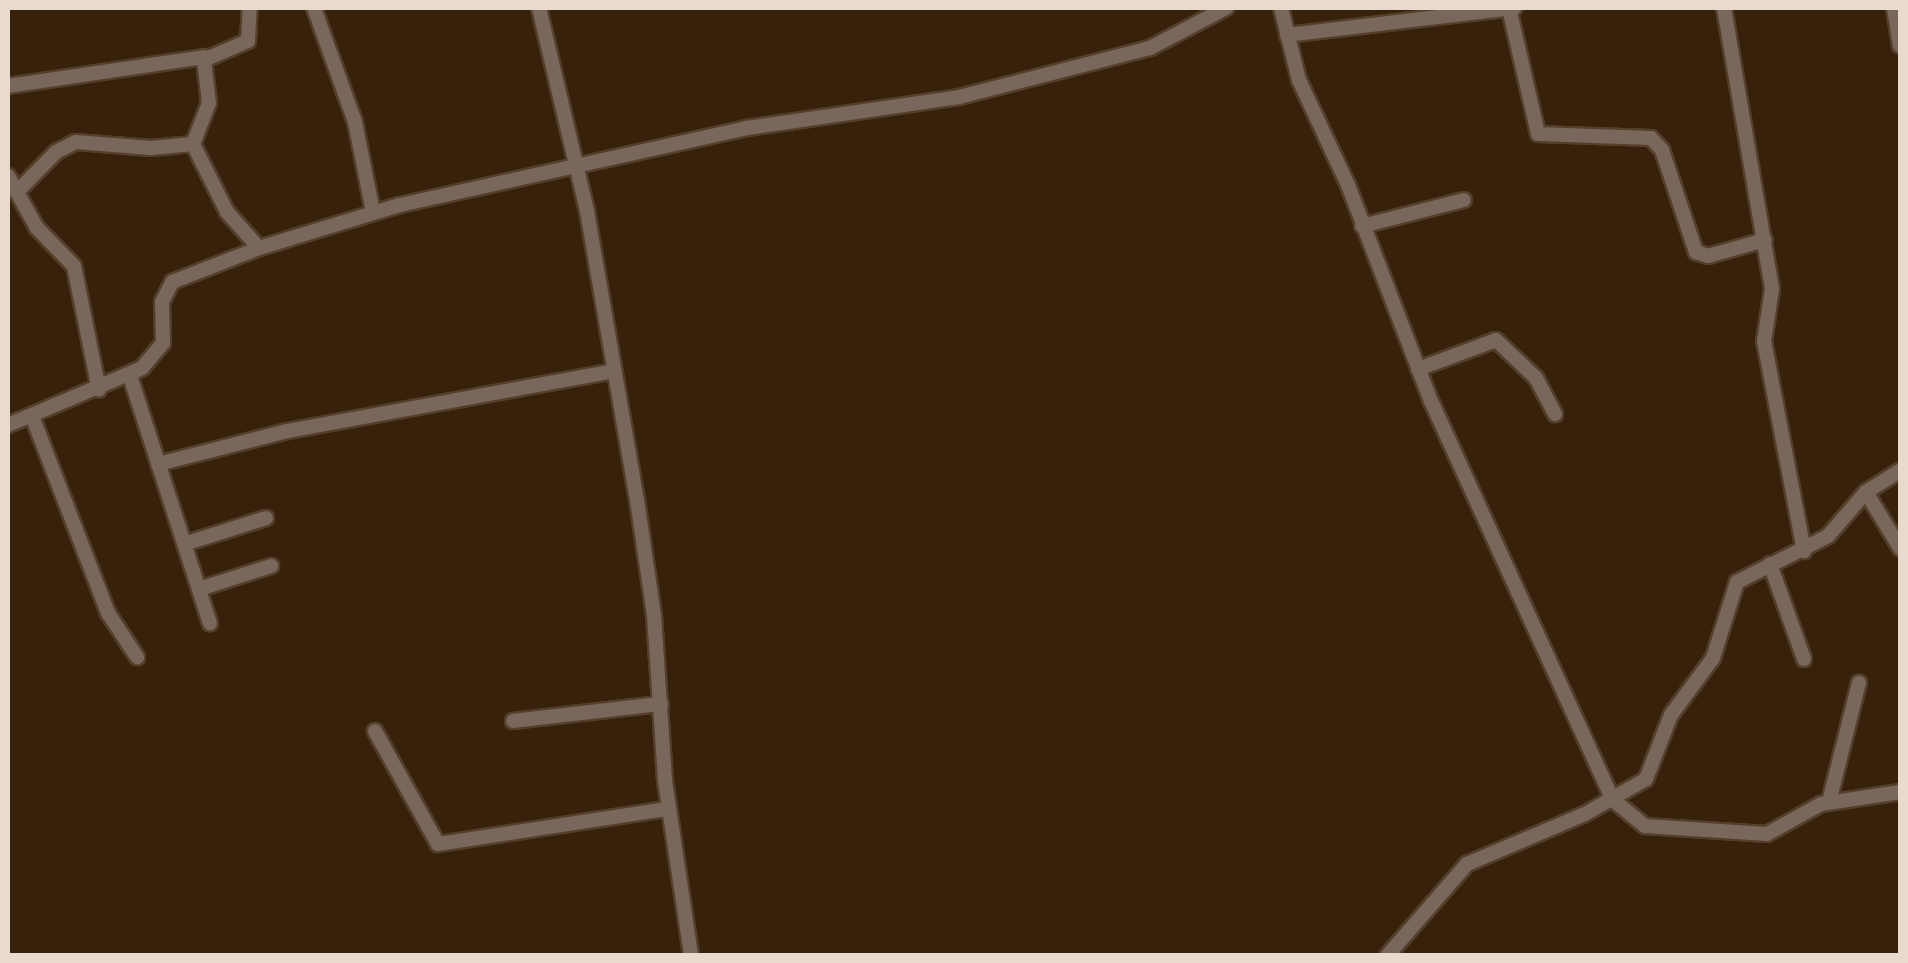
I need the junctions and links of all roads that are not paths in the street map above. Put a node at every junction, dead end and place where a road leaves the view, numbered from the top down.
1 (250, 8) edge
2 (314, 8) edge
3 (539, 8) edge
4 (1226, 8) edge
5 (1281, 8) edge
6 (1510, 8) edge
7 (1724, 8) edge
8 (1894, 8) edge
9 (1899, 24) edge
10 (1287, 34) junction
11 (1900, 46) edge
12 (205, 57) junction
13 (8, 86) edge
14 (193, 144) junction
15 (577, 169) junction
16 (8, 176) edge
17 (17, 192) junction
18 (1464, 200) dead end
19 (373, 212) junction
20 (1362, 226) junction
21 (1766, 240) junction
22 (258, 248) junction
23 (1418, 368) junction
24 (614, 371) junction
25 (130, 376) junction
26 (99, 390) junction
27 (1555, 414) dead end
28 (32, 416) junction
29 (8, 426) edge
30 (158, 464) junction
31 (1900, 471) edge
32 (1866, 492) junction
33 (266, 518) dead end
34 (184, 544) junction
35 (1900, 548) edge
36 (1804, 550) junction
37 (1770, 564) junction
38 (272, 566) dead end
39 (198, 588) junction
40 (210, 623) dead end
41 (137, 657) dead end
42 (1804, 659) dead end
43 (1859, 683) dead end
44 (662, 704) junction
45 (513, 721) dead end
46 (375, 731) dead end
47 (1900, 792) edge
48 (1612, 799) junction
49 (1829, 802) junction
50 (668, 809) junction
51 (691, 956) edge
52 (1387, 956) edge

1 - 12 street
2 - 19 street
3 - 15 street
4 - 15 street
5 - 10 street
6 - 10 street
6 - 21 street
7 - 21 street
8 - 9 street
9 - 11 street
10 - 20 street
12 - 13 street
12 - 14 street
14 - 17 street
14 - 22 street
15 - 19 street
15 - 24 street
16 - 17 street
17 - 26 street
18 - 20 street
19 - 22 street
20 - 23 street
21 - 36 street
22 - 25 street
23 - 27 street
23 - 48 street
24 - 30 street
24 - 44 street
25 - 26 street
25 - 30 street
26 - 28 street
28 - 29 street
28 - 41 street
30 - 34 street
31 - 32 street
32 - 35 street
32 - 36 street
33 - 34 street
34 - 39 street
36 - 37 street
37 - 42 street
37 - 48 street
38 - 39 street
39 - 40 street
43 - 49 street
44 - 45 street
44 - 50 street
46 - 50 street
47 - 49 street
48 - 49 street
48 - 52 street
50 - 51 street

